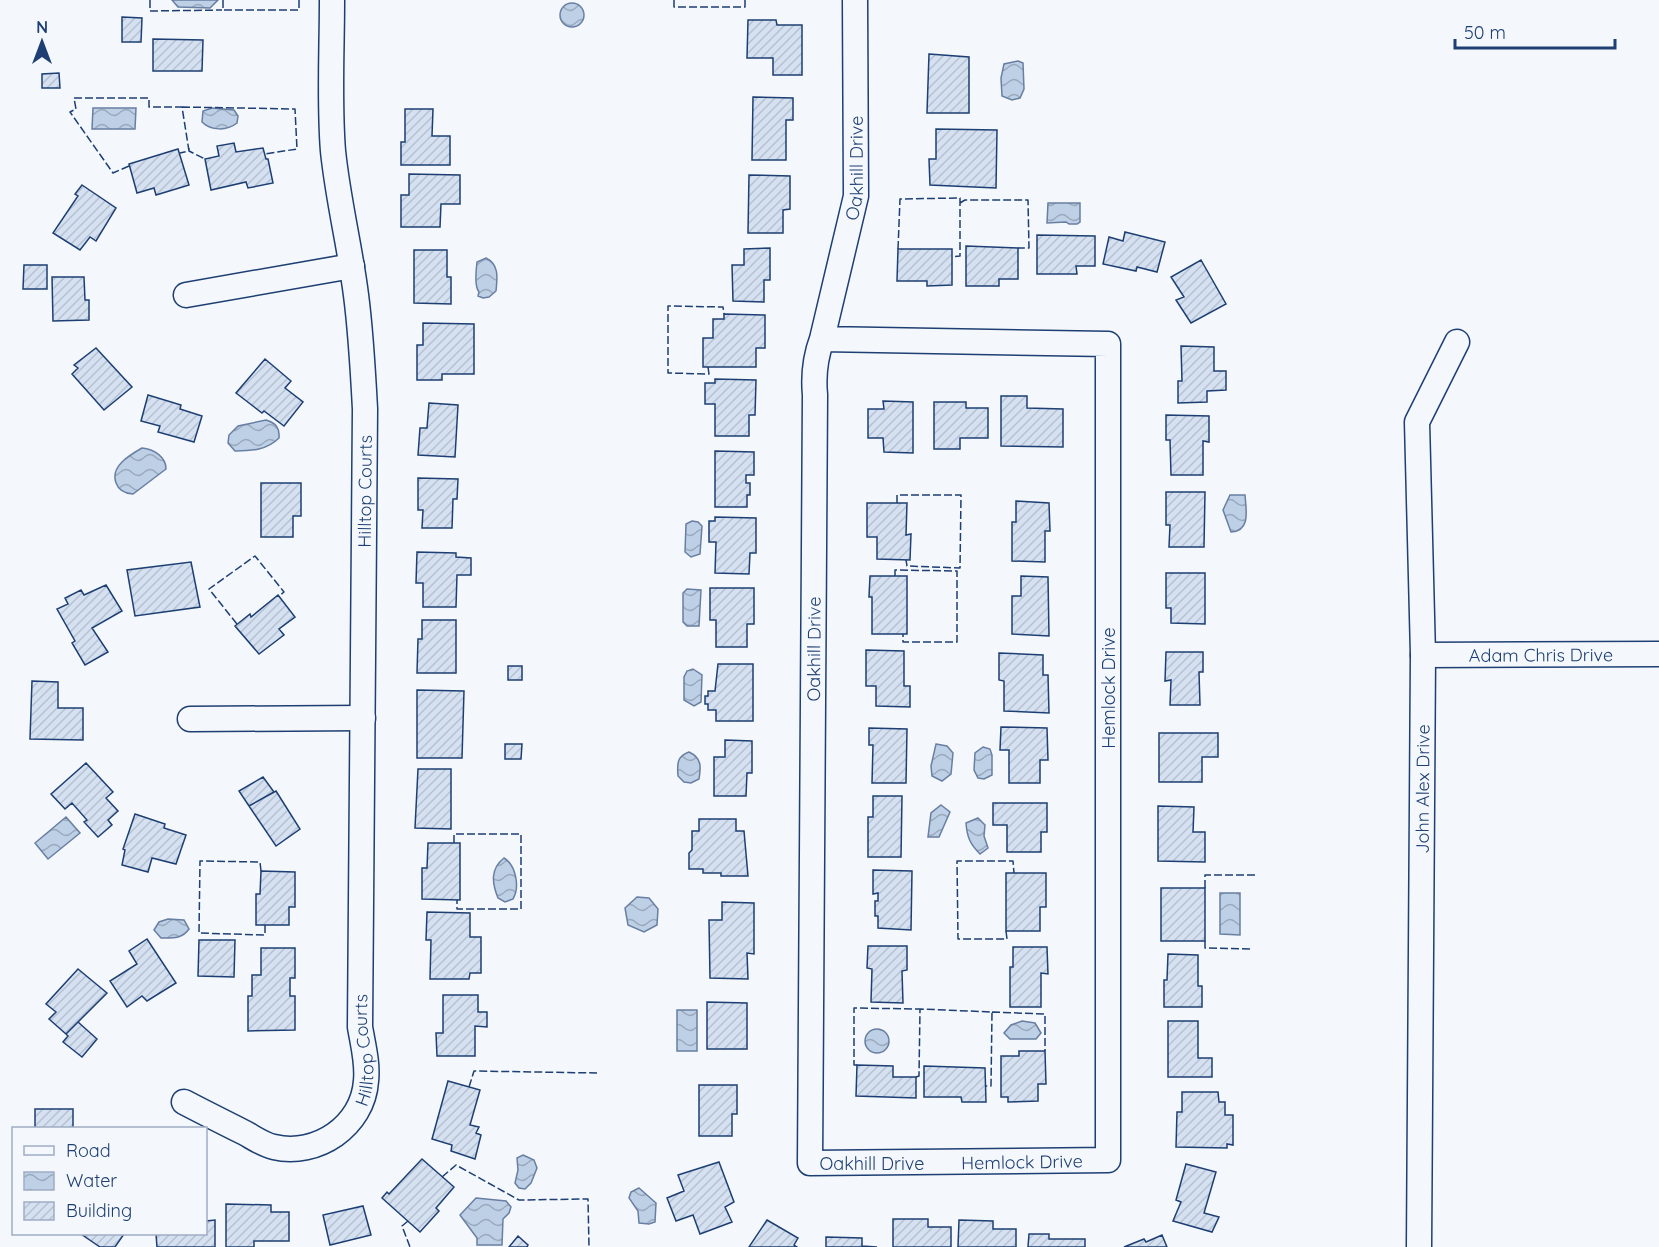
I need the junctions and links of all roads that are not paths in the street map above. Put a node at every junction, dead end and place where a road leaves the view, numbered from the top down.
1 (332, 0) edge
2 (855, 0) edge
3 (352, 266) junction
4 (186, 295) dead end
5 (822, 339) junction
6 (1457, 342) dead end
7 (1423, 654) junction
8 (1659, 654) edge
9 (363, 718) junction
10 (190, 719) dead end
11 (184, 1102) dead end
12 (950, 1163) joint
13 (1419, 1247) edge

1 - 3 street, Hilltop Courts
2 - 5 street, Oakhill Drive
3 - 4 street
3 - 9 street, Hilltop Courts
5 - 12 street, Oakhill Drive
5 - 12 street, Hemlock Drive
6 - 7 street, John Alex Drive
7 - 8 street, Adam Chris Drive
7 - 13 street, John Alex Drive
9 - 10 street
9 - 11 street, Hilltop Courts

